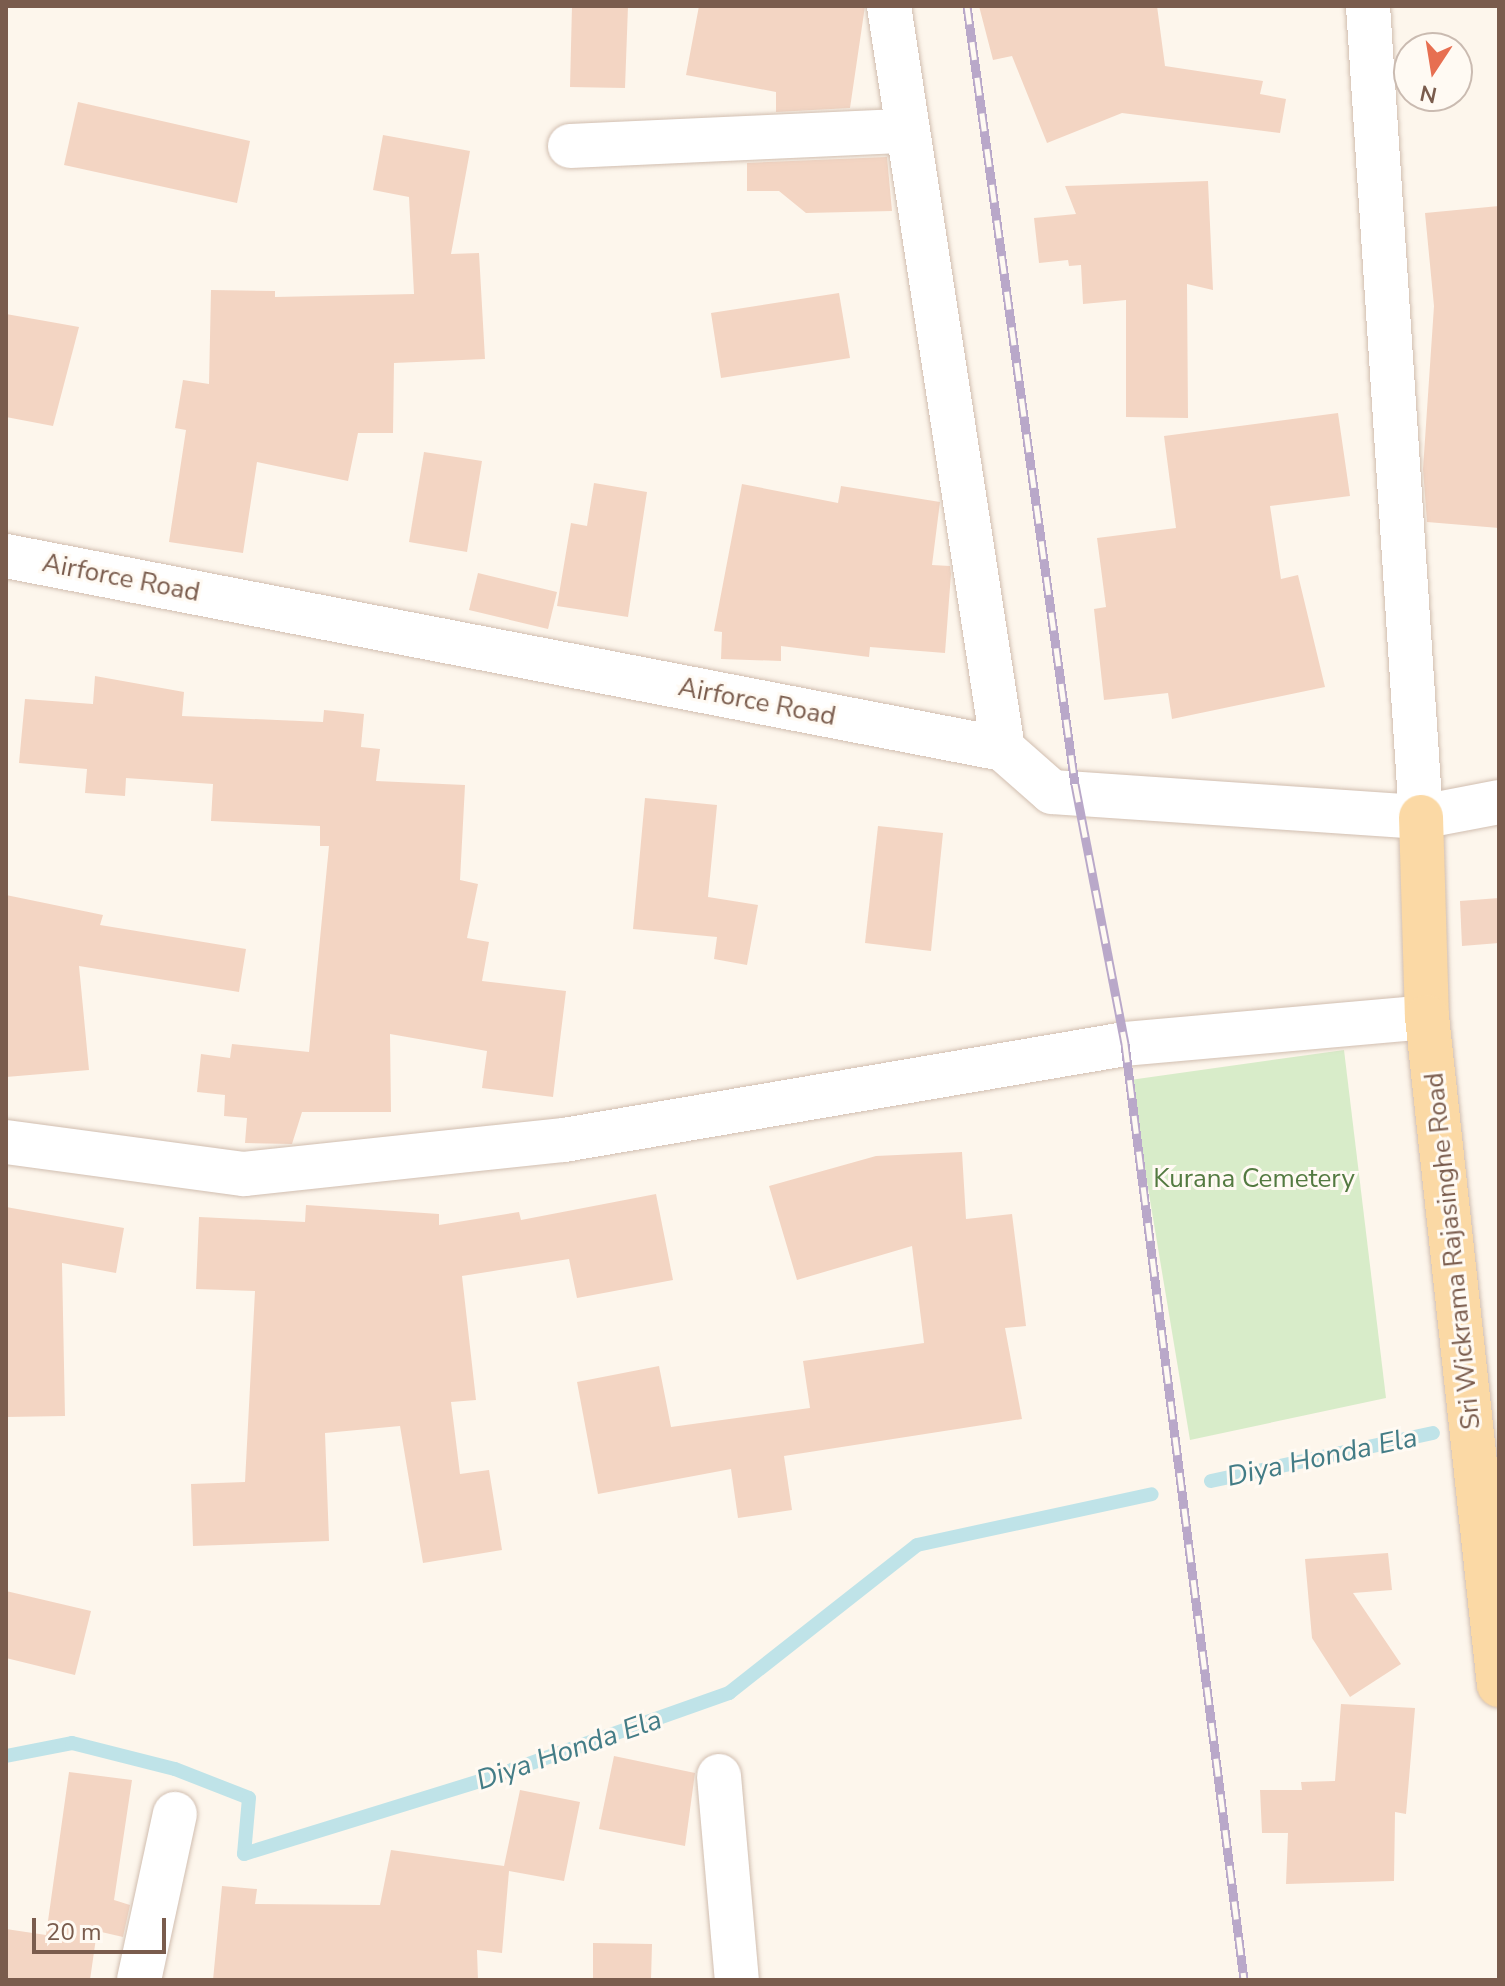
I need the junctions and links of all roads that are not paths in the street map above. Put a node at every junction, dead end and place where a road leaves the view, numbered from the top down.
1 (889, 6) edge
2 (1368, 6) edge
3 (906, 131) junction
4 (570, 146) dead end
5 (6, 556) edge
6 (1003, 749) junction
7 (1499, 802) edge
8 (1421, 817) junction
9 (1427, 1017) junction
10 (6, 1142) edge
11 (1499, 1685) edge
12 (719, 1776) dead end
13 (175, 1814) dead end
14 (139, 1980) edge
15 (737, 1980) edge

1 - 3 street
2 - 8 street
3 - 4 street
3 - 6 street
5 - 6 street, Airforce Road
6 - 8 street
7 - 8 street
8 - 9 main road, Sri Wickrama Rajasinghe Road
9 - 10 street
9 - 11 main road, Sri Wickrama Rajasinghe Road
12 - 15 street
13 - 14 street

